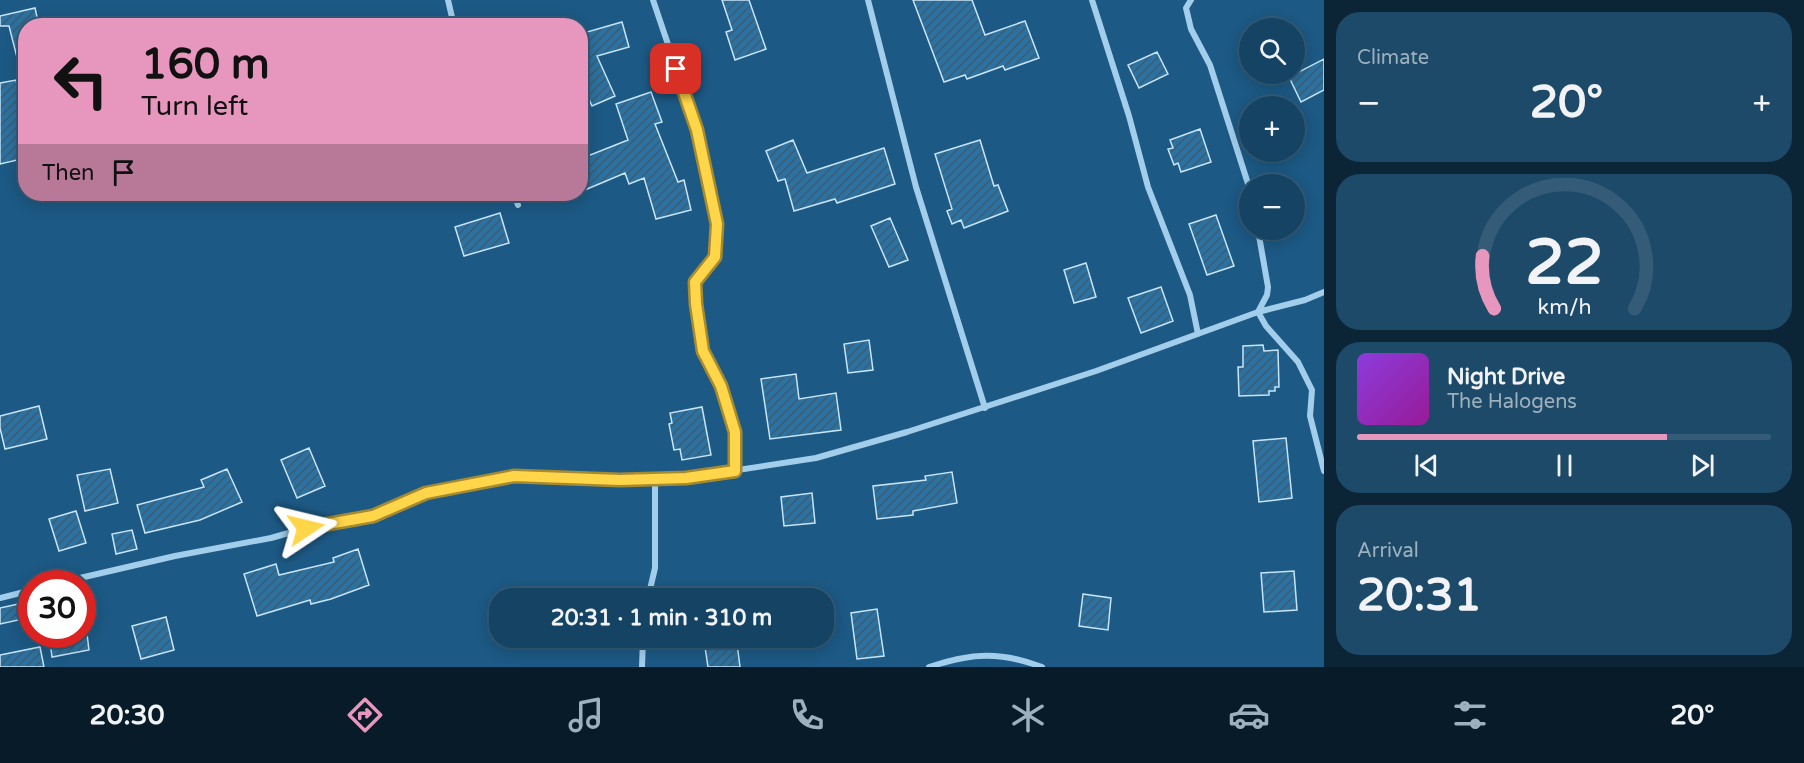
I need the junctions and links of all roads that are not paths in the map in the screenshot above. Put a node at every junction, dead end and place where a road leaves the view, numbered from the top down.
1 (448, 0) edge
2 (653, 0) edge
3 (868, 0) edge
4 (1092, 0) edge
5 (1191, 0) edge
6 (452, 18) edge
7 (1245, 174) edge
8 (516, 201) edge
9 (518, 206) dead end
10 (1260, 240) edge
11 (1324, 292) edge
12 (1258, 312) junction
13 (1198, 334) junction
14 (985, 408) junction
15 (735, 471) junction
16 (1324, 471) edge
17 (655, 479) junction
18 (96, 574) edge
19 (650, 588) edge
20 (18, 594) edge
21 (0, 598) edge
22 (643, 648) edge
23 (642, 667) edge
24 (929, 667) edge
25 (1042, 667) edge

1 - 6 street
2 - 15 street
3 - 14 street
4 - 13 street
5 - 7 street
8 - 9 street
10 - 12 street
11 - 12 street
12 - 13 street
12 - 16 street
13 - 14 street
14 - 15 street
15 - 17 street
17 - 18 street
17 - 19 street
20 - 21 street
22 - 23 street
24 - 25 street

